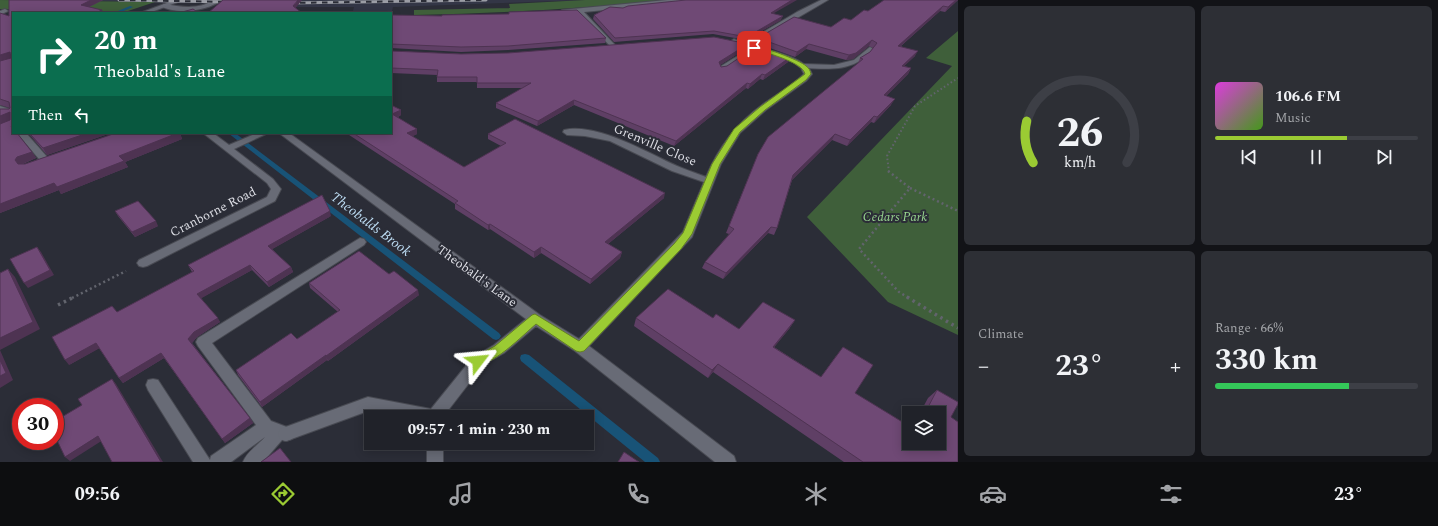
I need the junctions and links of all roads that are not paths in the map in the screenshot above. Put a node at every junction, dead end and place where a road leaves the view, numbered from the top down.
1 (180, 0) edge
2 (218, 0) edge
3 (685, 0) edge
4 (824, 0) edge
5 (164, 6) junction
6 (580, 11) junction
7 (146, 12) edge
8 (558, 12) edge
9 (726, 40) edge
10 (613, 46) edge
11 (750, 46) junction
12 (870, 50) edge
13 (804, 66) junction
14 (722, 68) edge
15 (0, 108) edge
16 (12, 112) edge
17 (567, 132) dead end
18 (22, 134) edge
19 (209, 134) edge
20 (284, 134) edge
21 (260, 135) edge
22 (232, 147) junction
23 (57, 157) edge
24 (45, 160) junction
25 (26, 167) edge
26 (709, 181) junction
27 (360, 242) dead end
28 (143, 263) road end
29 (535, 318) junction
30 (580, 347) junction
31 (153, 385) dead end
32 (398, 410) edge
33 (440, 410) edge
34 (277, 431) junction
35 (435, 450) edge
36 (202, 462) edge
37 (217, 462) edge
38 (251, 462) edge
39 (435, 462) edge
40 (728, 462) edge

1 - 5 street
2 - 5 street
3 - 6 street
4 - 11 street
5 - 7 street
6 - 8 street
6 - 10 street
9 - 11 street
11 - 13 street
11 - 14 street
12 - 13 street
13 - 26 street
15 - 16 street
17 - 26 street, Grenville Close
18 - 24 street
19 - 22 street, Cranborne Road
20 - 29 street, Theobald's Lane
21 - 22 street
22 - 28 street, Cranborne Road
23 - 24 street
24 - 25 street
26 - 30 street
27 - 34 street
29 - 30 street, Theobald's Lane
29 - 33 street
30 - 40 street, Theobald's Lane
31 - 36 street
32 - 34 street
34 - 37 street
34 - 38 street
35 - 39 street

